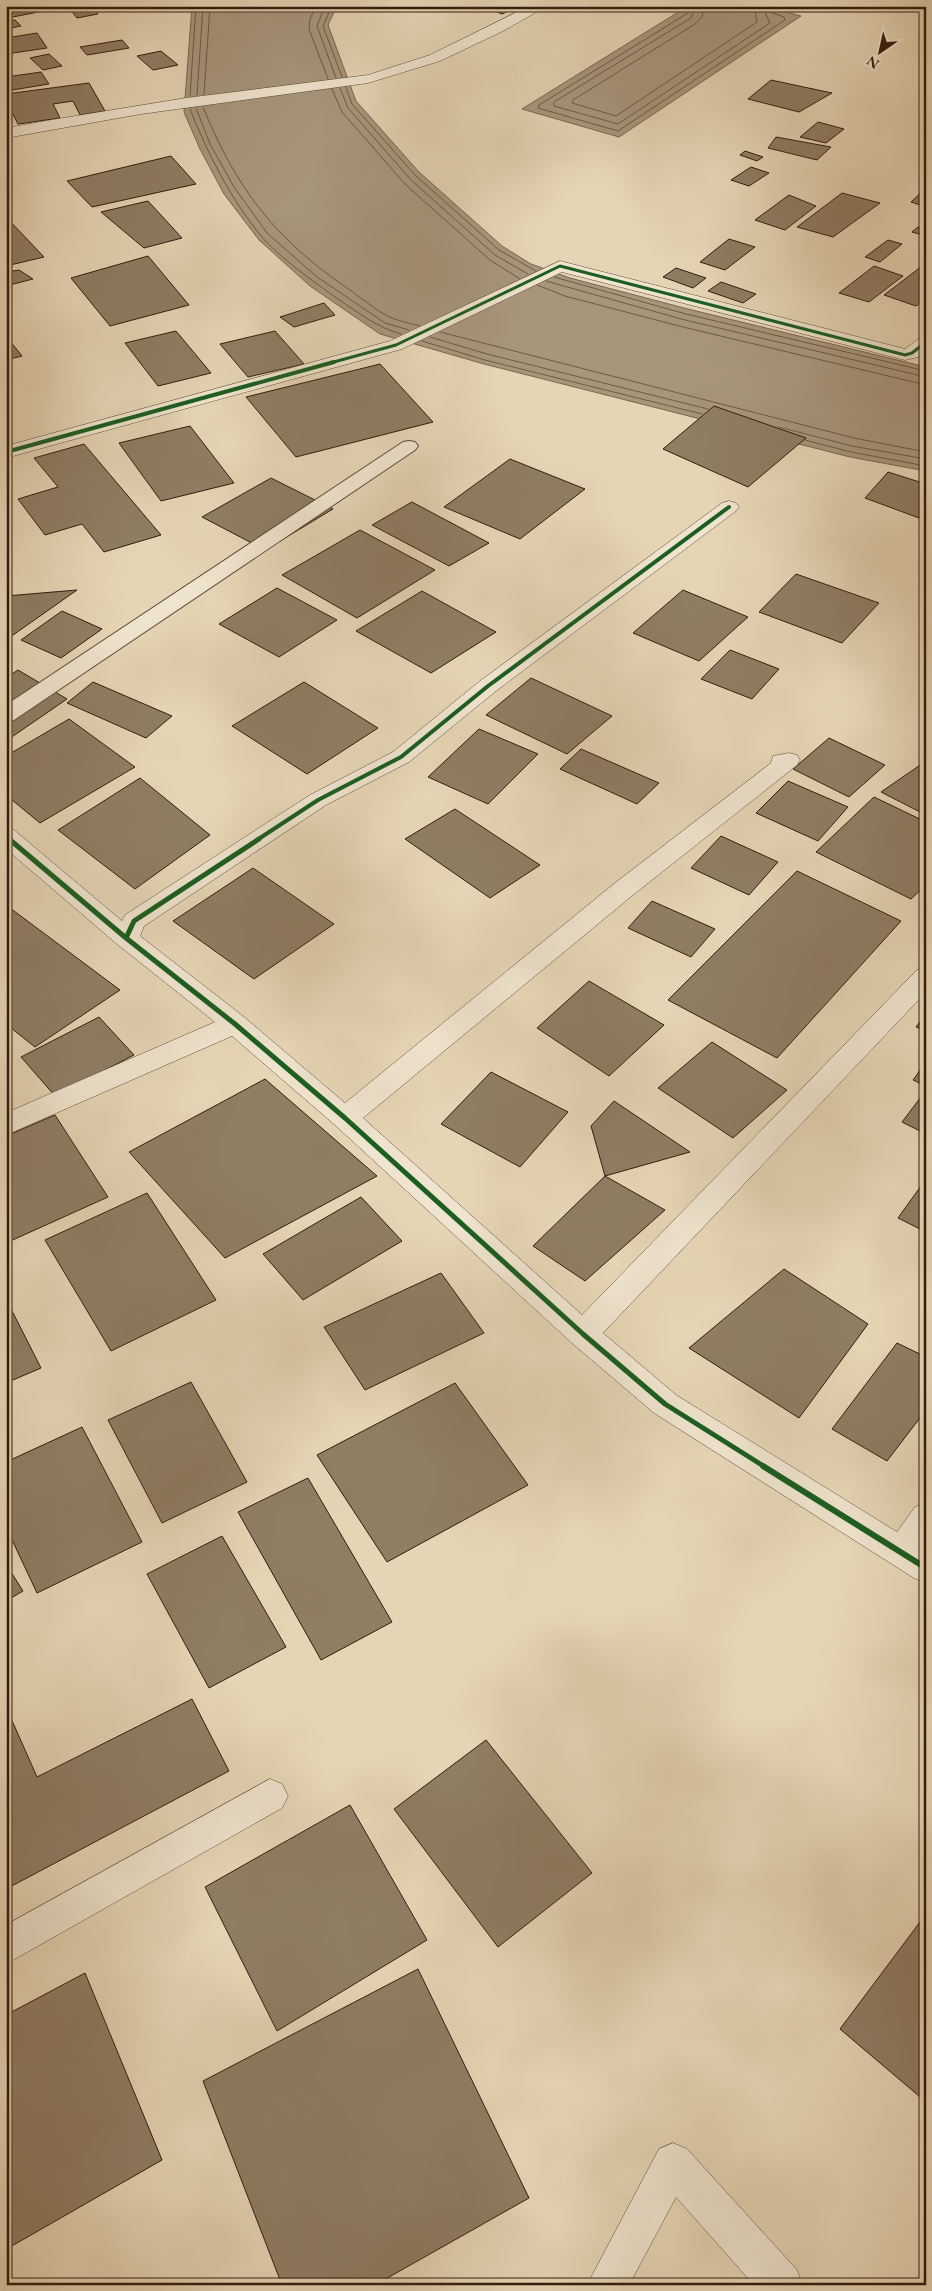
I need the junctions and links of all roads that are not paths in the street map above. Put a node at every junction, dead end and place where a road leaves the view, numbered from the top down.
1 (540, 6) edge
2 (6, 133) edge
3 (926, 342) edge
4 (409, 446) dead end
5 (6, 452) edge
6 (729, 507) dead end
7 (6, 715) edge
8 (781, 761) dead end
9 (6, 836) edge
10 (126, 938) junction
11 (926, 976) edge
12 (235, 1024) junction
13 (345, 1118) junction
14 (6, 1125) edge
15 (583, 1334) junction
16 (926, 1517) edge
17 (913, 1560) edge
18 (270, 1796) dead end
19 (6, 1946) edge
20 (607, 2285) edge
21 (782, 2285) edge

1 - 2 street
3 - 5 street
4 - 7 lane
6 - 10 street
8 - 13 street
9 - 10 street
10 - 12 street
11 - 15 street
12 - 13 street
12 - 14 street
13 - 15 street
15 - 17 street
16 - 17 street
18 - 19 street
20 - 21 street

